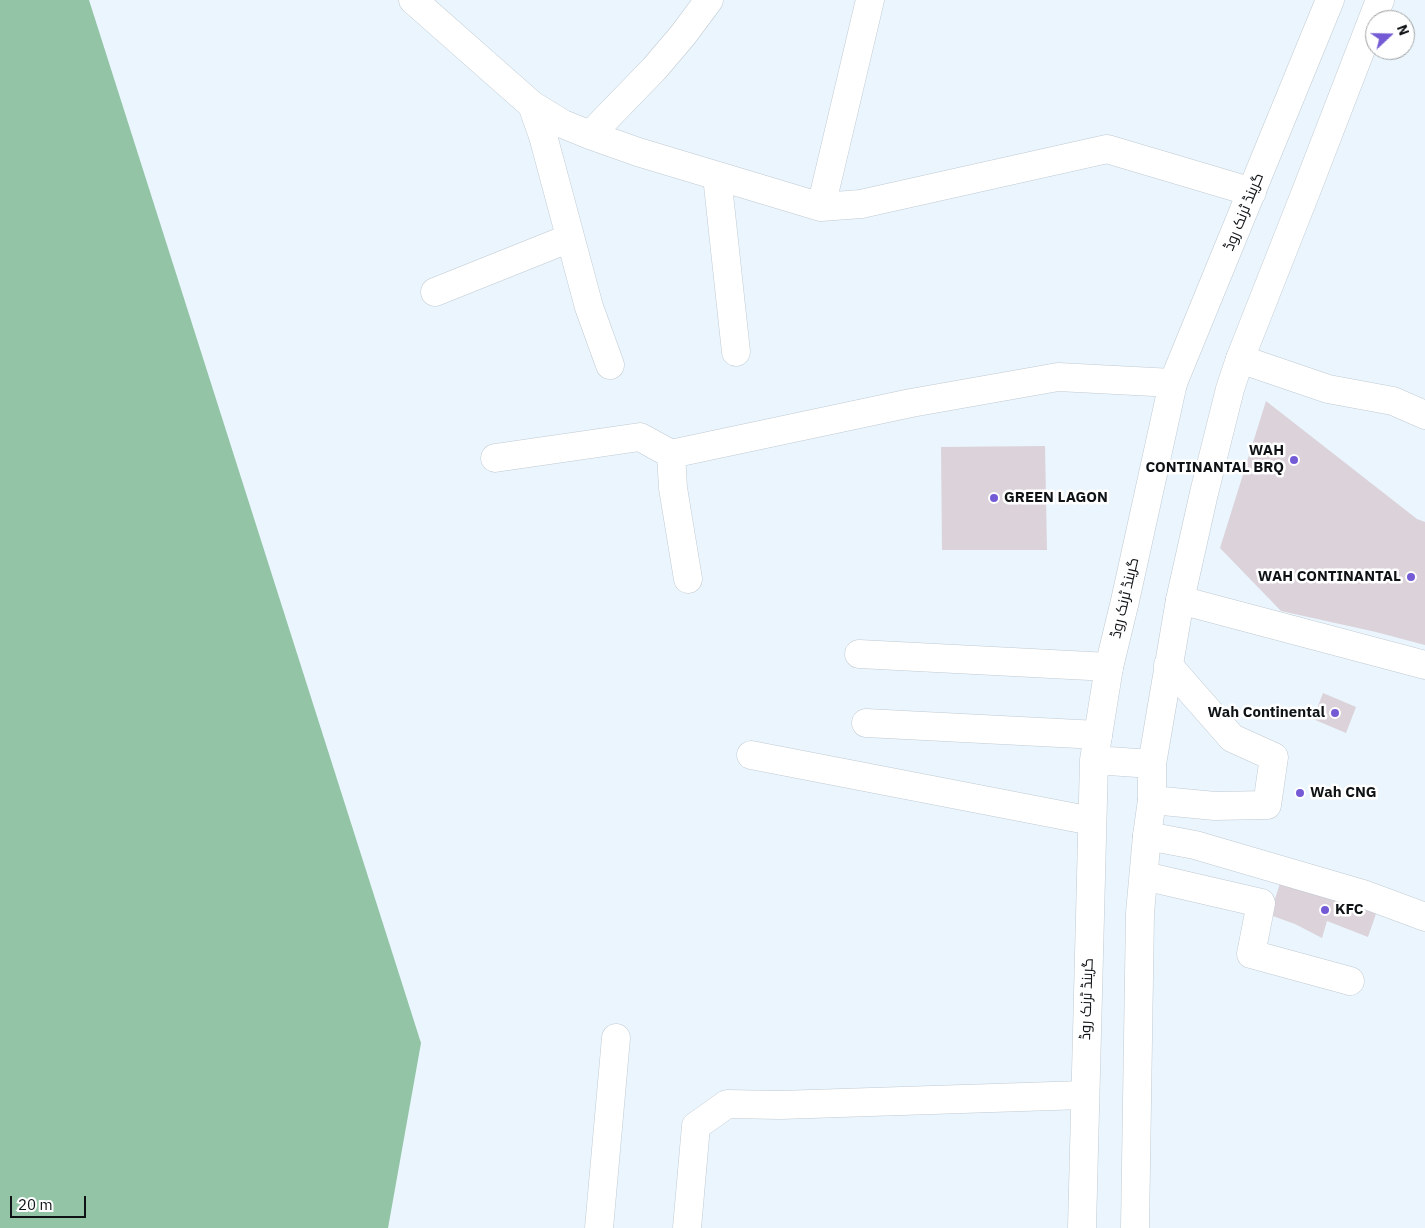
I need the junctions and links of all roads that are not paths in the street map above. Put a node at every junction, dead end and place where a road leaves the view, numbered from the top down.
1 (412, 0) edge
2 (710, 0) edge
3 (870, 0) edge
4 (1330, 0) edge
5 (1380, 0) edge
6 (532, 105) junction
7 (590, 135) junction
8 (717, 176) junction
9 (1252, 192) junction
10 (821, 207) junction
11 (570, 238) junction
12 (436, 292) dead end
13 (736, 352) dead end
14 (1240, 359) junction
15 (610, 365) dead end
16 (1173, 383) junction
17 (1425, 415) edge
18 (671, 454) junction
19 (495, 458) dead end
20 (688, 579) dead end
21 (1180, 600) junction
22 (859, 654) dead end
23 (1168, 665) junction
24 (1425, 665) edge
25 (1109, 667) junction
26 (866, 723) dead end
27 (1096, 748) junction
28 (751, 755) dead end
29 (1152, 764) junction
30 (1152, 800) junction
31 (1092, 821) junction
32 (1147, 836) junction
33 (1144, 876) junction
34 (1425, 917) edge
35 (1350, 981) dead end
36 (616, 1038) dead end
37 (1084, 1095) junction
38 (599, 1228) edge
39 (687, 1228) edge
40 (1082, 1228) edge
41 (1135, 1228) edge

1 - 6 main road
2 - 7 main road
3 - 10 main road
4 - 9 main road, گرینڈ ٹرنک روڈ
5 - 14 main road
6 - 7 main road
6 - 11 main road
7 - 8 main road
8 - 10 main road
8 - 13 main road
9 - 10 main road
9 - 16 main road, گرینڈ ٹرنک روڈ
11 - 12 main road
11 - 15 main road
14 - 17 main road
14 - 21 main road
16 - 18 main road
16 - 25 main road, گرینڈ ٹرنک روڈ
18 - 19 main road
18 - 20 main road
21 - 23 main road
21 - 24 main road
22 - 25 main road
23 - 29 main road
23 - 30 main road
25 - 27 main road, گرینڈ ٹرنک روڈ
26 - 27 main road
27 - 29 main road
27 - 31 main road, گرینڈ ٹرنک روڈ
28 - 31 main road
29 - 30 main road
30 - 32 main road
31 - 37 main road, گرینڈ ٹرنک روڈ
32 - 33 main road
32 - 34 main road
33 - 35 main road
33 - 41 main road
36 - 38 main road
37 - 39 main road
37 - 40 main road, گرینڈ ٹرنک روڈ

